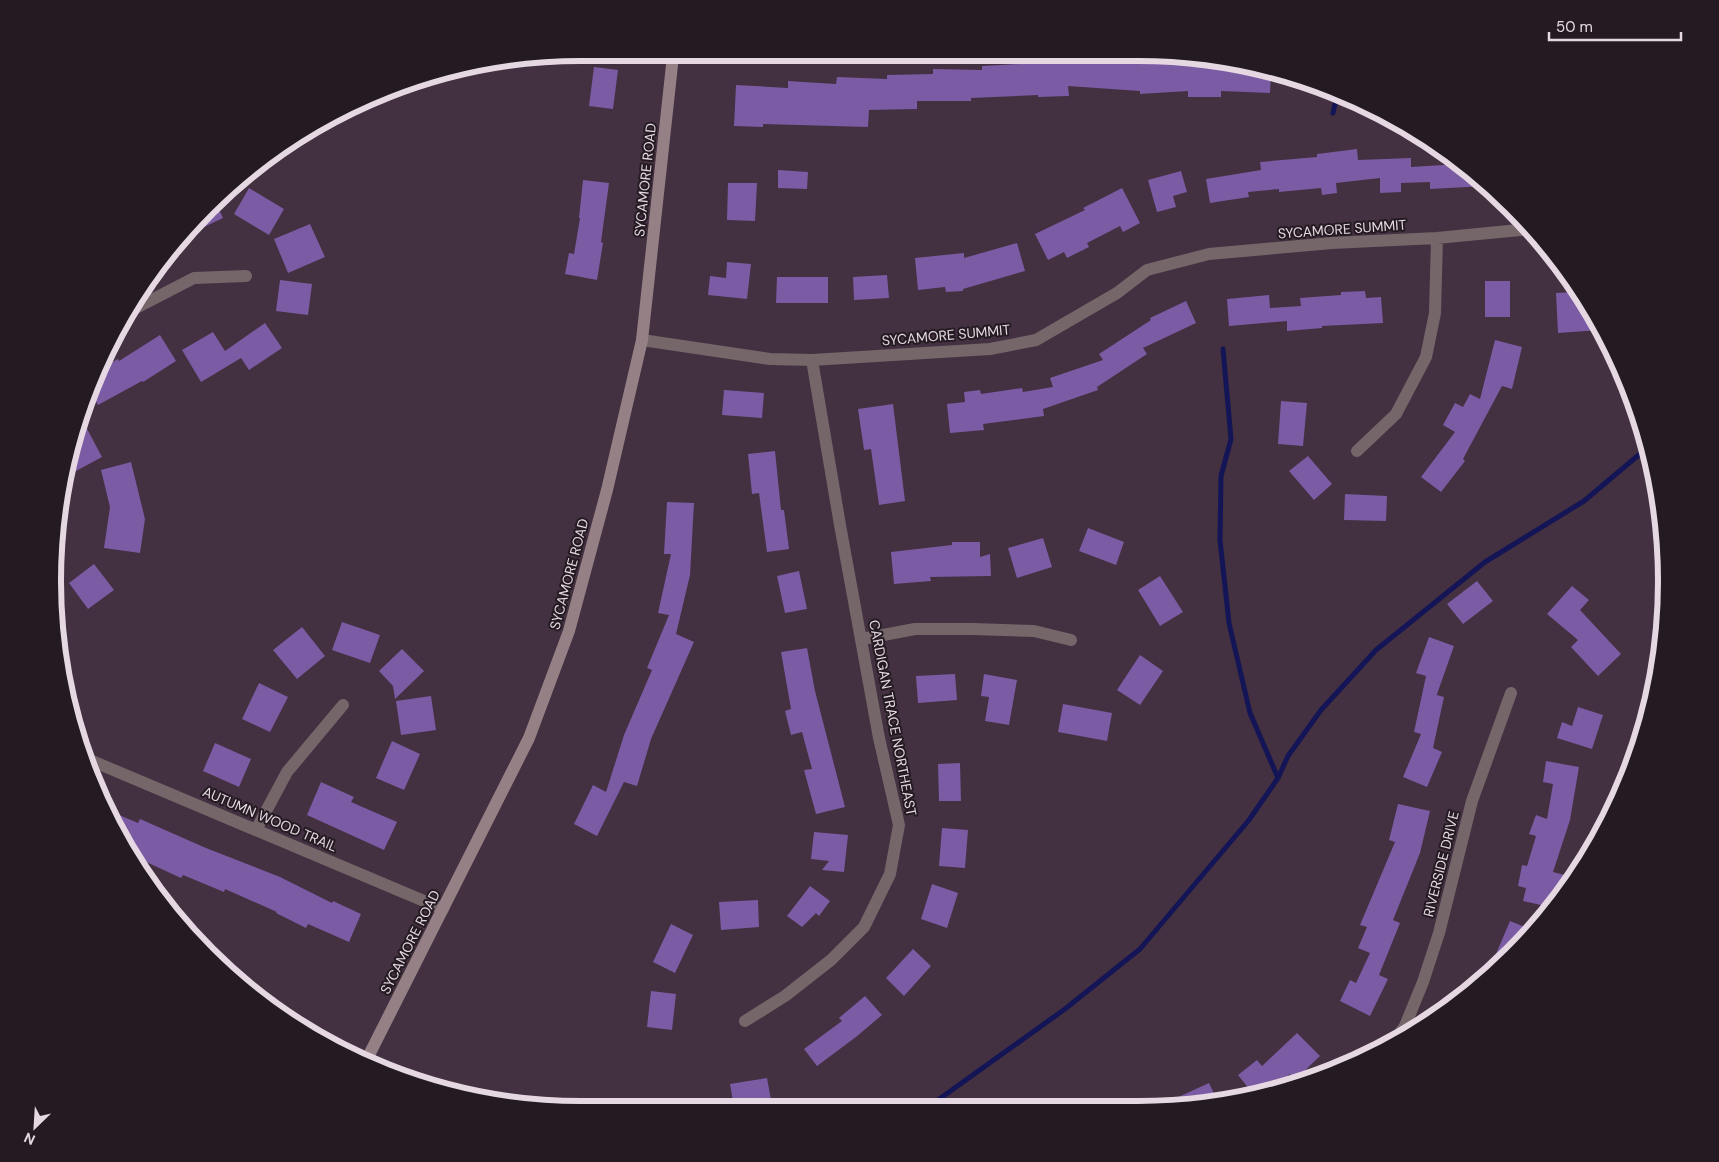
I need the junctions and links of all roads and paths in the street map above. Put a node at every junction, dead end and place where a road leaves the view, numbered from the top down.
1 (672, 61) edge
2 (1522, 231) edge
3 (1437, 238) junction
4 (246, 276) dead end
5 (141, 306) edge
6 (642, 340) junction
7 (812, 360) junction
8 (1358, 451) dead end
9 (862, 639) junction
10 (1071, 640) dead end
11 (1511, 693) dead end
12 (342, 705) dead end
13 (94, 762) edge
14 (256, 830) junction
15 (443, 909) junction
16 (745, 1021) dead end
17 (1404, 1027) edge
18 (369, 1055) edge

1 - 6 street, SYCAMORE ROAD
2 - 3 street, SYCAMORE SUMMIT
3 - 7 street, SYCAMORE SUMMIT
3 - 8 street
4 - 5 street
6 - 7 street, SYCAMORE SUMMIT
6 - 15 street, SYCAMORE ROAD
7 - 9 street, CARDIGAN TRACE NORTHEAST
9 - 10 street
9 - 16 street, CARDIGAN TRACE NORTHEAST
11 - 17 street, RIVERSIDE DRIVE
12 - 14 street
13 - 14 street, AUTUMN WOOD TRAIL
14 - 15 street, AUTUMN WOOD TRAIL
15 - 18 street, SYCAMORE ROAD

